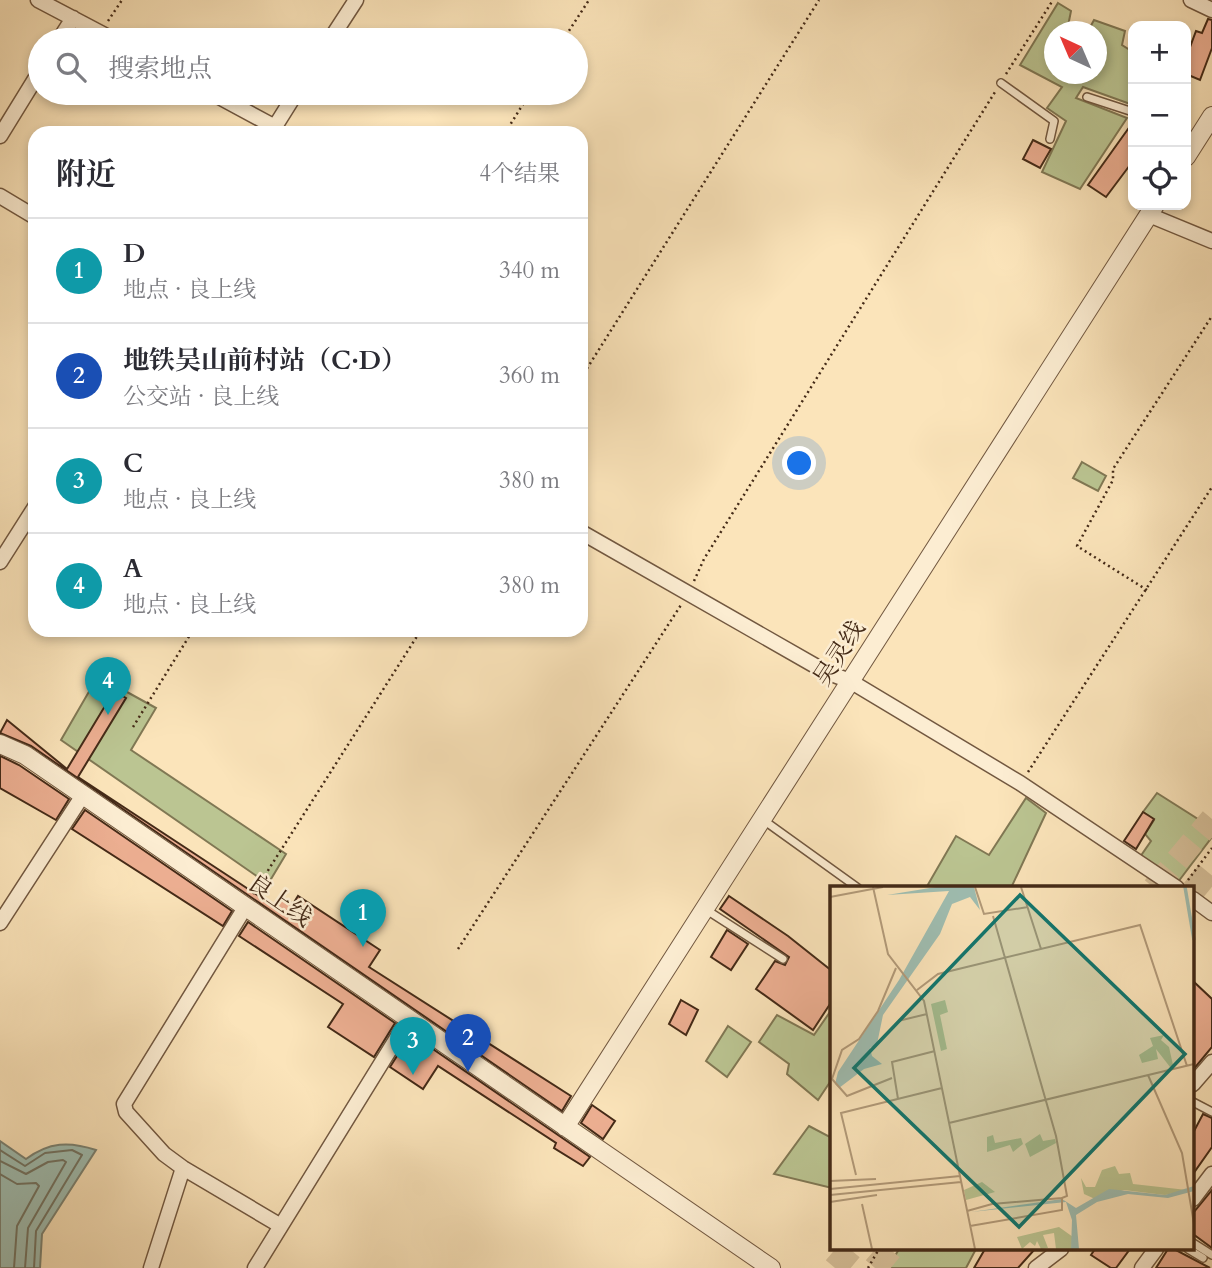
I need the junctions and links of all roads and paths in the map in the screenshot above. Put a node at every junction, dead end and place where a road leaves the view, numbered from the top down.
1 (38, 0) edge
2 (122, 0) edge
3 (356, 0) edge
4 (589, 0) edge
5 (819, 0) edge
6 (1053, 0) edge
7 (1191, 0) edge
8 (1212, 10) edge
9 (73, 18) junction
10 (67, 28) edge
11 (92, 28) edge
12 (104, 28) edge
13 (338, 28) edge
14 (571, 28) edge
15 (1001, 83) junction
16 (28, 90) edge
17 (1087, 97) dead end
18 (232, 105) edge
19 (289, 105) edge
20 (522, 105) edge
21 (1128, 111) edge
22 (1212, 116) edge
23 (266, 126) edge
24 (275, 126) edge
25 (509, 126) edge
26 (0, 136) edge
27 (1050, 139) dead end
28 (1191, 149) edge
29 (0, 196) edge
30 (1152, 210) edge
31 (28, 213) edge
32 (1212, 241) edge
33 (1212, 316) edge
34 (588, 367) edge
35 (1212, 487) edge
36 (28, 518) edge
37 (588, 536) edge
38 (0, 562) edge
39 (1147, 590) junction
40 (689, 594) junction
41 (189, 637) edge
42 (417, 637) edge
43 (850, 681) junction
44 (132, 727) dead end
45 (0, 744) edge
46 (1020, 783) junction
47 (83, 795) junction
48 (762, 819) junction
49 (1212, 848) edge
50 (855, 886) edge
51 (1174, 886) edge
52 (1184, 886) edge
53 (1194, 900) edge
54 (246, 906) junction
55 (704, 909) junction
56 (1212, 913) edge
57 (0, 923) edge
58 (458, 949) dead end
59 (783, 959) dead end
60 (408, 1020) junction
61 (1212, 1062) edge
62 (1194, 1083) edge
63 (565, 1127) junction
64 (183, 1168) junction
65 (1212, 1174) edge
66 (1194, 1198) edge
67 (281, 1226) junction
68 (1194, 1244) edge
69 (878, 1250) edge
70 (1060, 1250) edge
71 (1155, 1250) edge
72 (1190, 1250) edge
73 (1212, 1255) edge
74 (1203, 1258) dead end
75 (152, 1268) edge
76 (255, 1268) edge
77 (771, 1268) edge
78 (867, 1268) edge
79 (1036, 1268) edge
80 (1142, 1268) edge

1 - 9 street
2 - 12 path
3 - 13 street
4 - 14 path
5 - 34 path
6 - 15 path
7 - 8 street
9 - 10 street
9 - 11 street
15 - 27 lane
15 - 40 path
16 - 26 street
17 - 21 lane
18 - 23 street
19 - 24 street
20 - 25 path
22 - 28 street
29 - 31 street
30 - 32 street
30 - 43 street, 吴灵线
33 - 39 path
35 - 39 path
36 - 38 street
37 - 40 street
39 - 46 path
40 - 43 street
40 - 58 path
41 - 44 path
42 - 54 path
43 - 46 street
43 - 48 street, 吴灵线
45 - 47 street, 良上线
46 - 51 street
47 - 54 street, 良上线
47 - 57 street
48 - 50 lane
48 - 55 street, 吴灵线
49 - 52 path
53 - 56 street
54 - 60 street, 良上线
54 - 64 street
55 - 59 lane
55 - 63 street, 吴灵线
60 - 63 street, 良上线
60 - 67 street
61 - 62 street
63 - 77 street, 良上线
64 - 67 street
64 - 75 street
65 - 66 street
67 - 76 street
68 - 73 lane
69 - 78 path
70 - 79 street
71 - 80 street
72 - 74 lane

